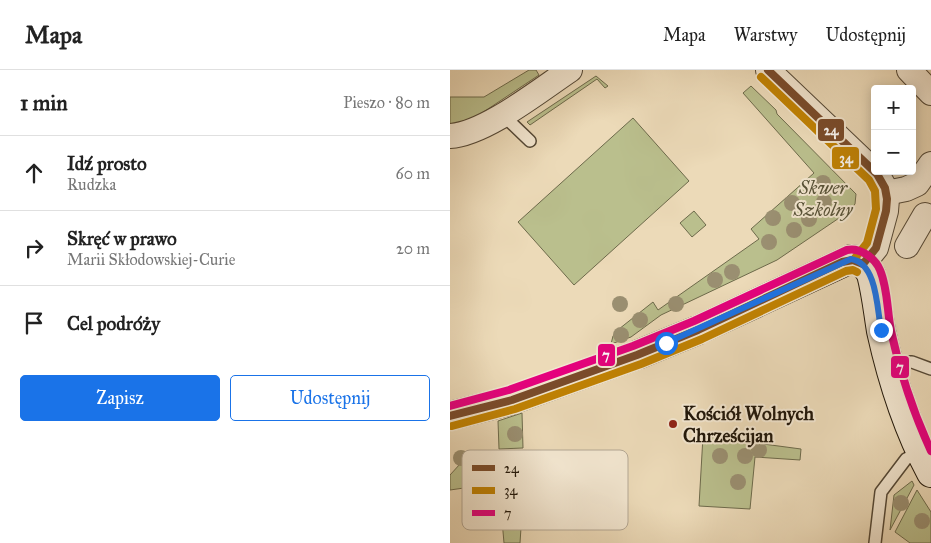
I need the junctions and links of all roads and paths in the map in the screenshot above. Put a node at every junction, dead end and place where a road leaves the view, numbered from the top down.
1 (570, 70) edge
2 (768, 70) edge
3 (910, 70) edge
4 (931, 92) edge
5 (503, 115) junction
6 (450, 136) edge
7 (530, 142) dead end
8 (931, 164) edge
9 (917, 184) junction
10 (886, 192) junction
11 (928, 215) edge
12 (907, 246) dead end
13 (863, 264) junction
14 (888, 362) junction
15 (931, 369) edge
16 (450, 416) edge
17 (925, 462) edge
18 (875, 543) edge

1 - 5 street
2 - 10 street
3 - 4 street
5 - 6 street
5 - 7 lane
8 - 9 street
9 - 10 street
9 - 11 street
10 - 13 street
11 - 12 street
13 - 14 street
13 - 16 street
14 - 15 lane
14 - 17 street
17 - 18 lane

